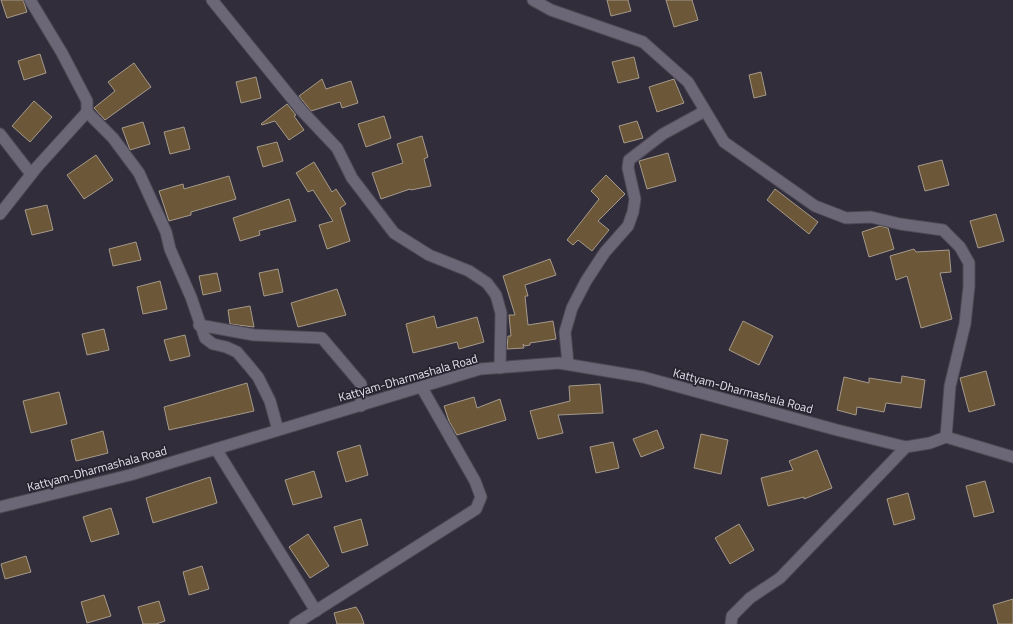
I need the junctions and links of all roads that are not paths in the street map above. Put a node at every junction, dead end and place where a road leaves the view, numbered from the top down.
1 (30, 0) edge
2 (212, 0) edge
3 (533, 0) edge
4 (705, 111) junction
5 (87, 112) junction
6 (0, 134) edge
7 (31, 174) junction
8 (0, 214) edge
9 (199, 325) junction
10 (568, 364) junction
11 (500, 368) junction
12 (422, 388) junction
13 (361, 406) junction
14 (278, 430) junction
15 (946, 436) junction
16 (906, 447) junction
17 (216, 449) junction
18 (1013, 457) edge
19 (0, 507) edge
20 (316, 611) junction
21 (295, 624) edge
22 (731, 624) edge

1 - 5 street
2 - 11 street
3 - 4 street
4 - 10 street
4 - 15 street
5 - 7 street
5 - 9 street
6 - 7 street
7 - 8 street
9 - 13 street
9 - 14 street
10 - 11 street, Kattyam-Dharmashala Road
10 - 16 street, Kattyam-Dharmashala Road
11 - 12 street, Kattyam-Dharmashala Road
12 - 13 street, Kattyam-Dharmashala Road
12 - 20 street
13 - 14 street, Kattyam-Dharmashala Road
14 - 17 street, Kattyam-Dharmashala Road
15 - 16 street, Kattyam-Dharmashala Road
15 - 18 street
16 - 22 street
17 - 19 street, Kattyam-Dharmashala Road
17 - 20 street
20 - 21 street

